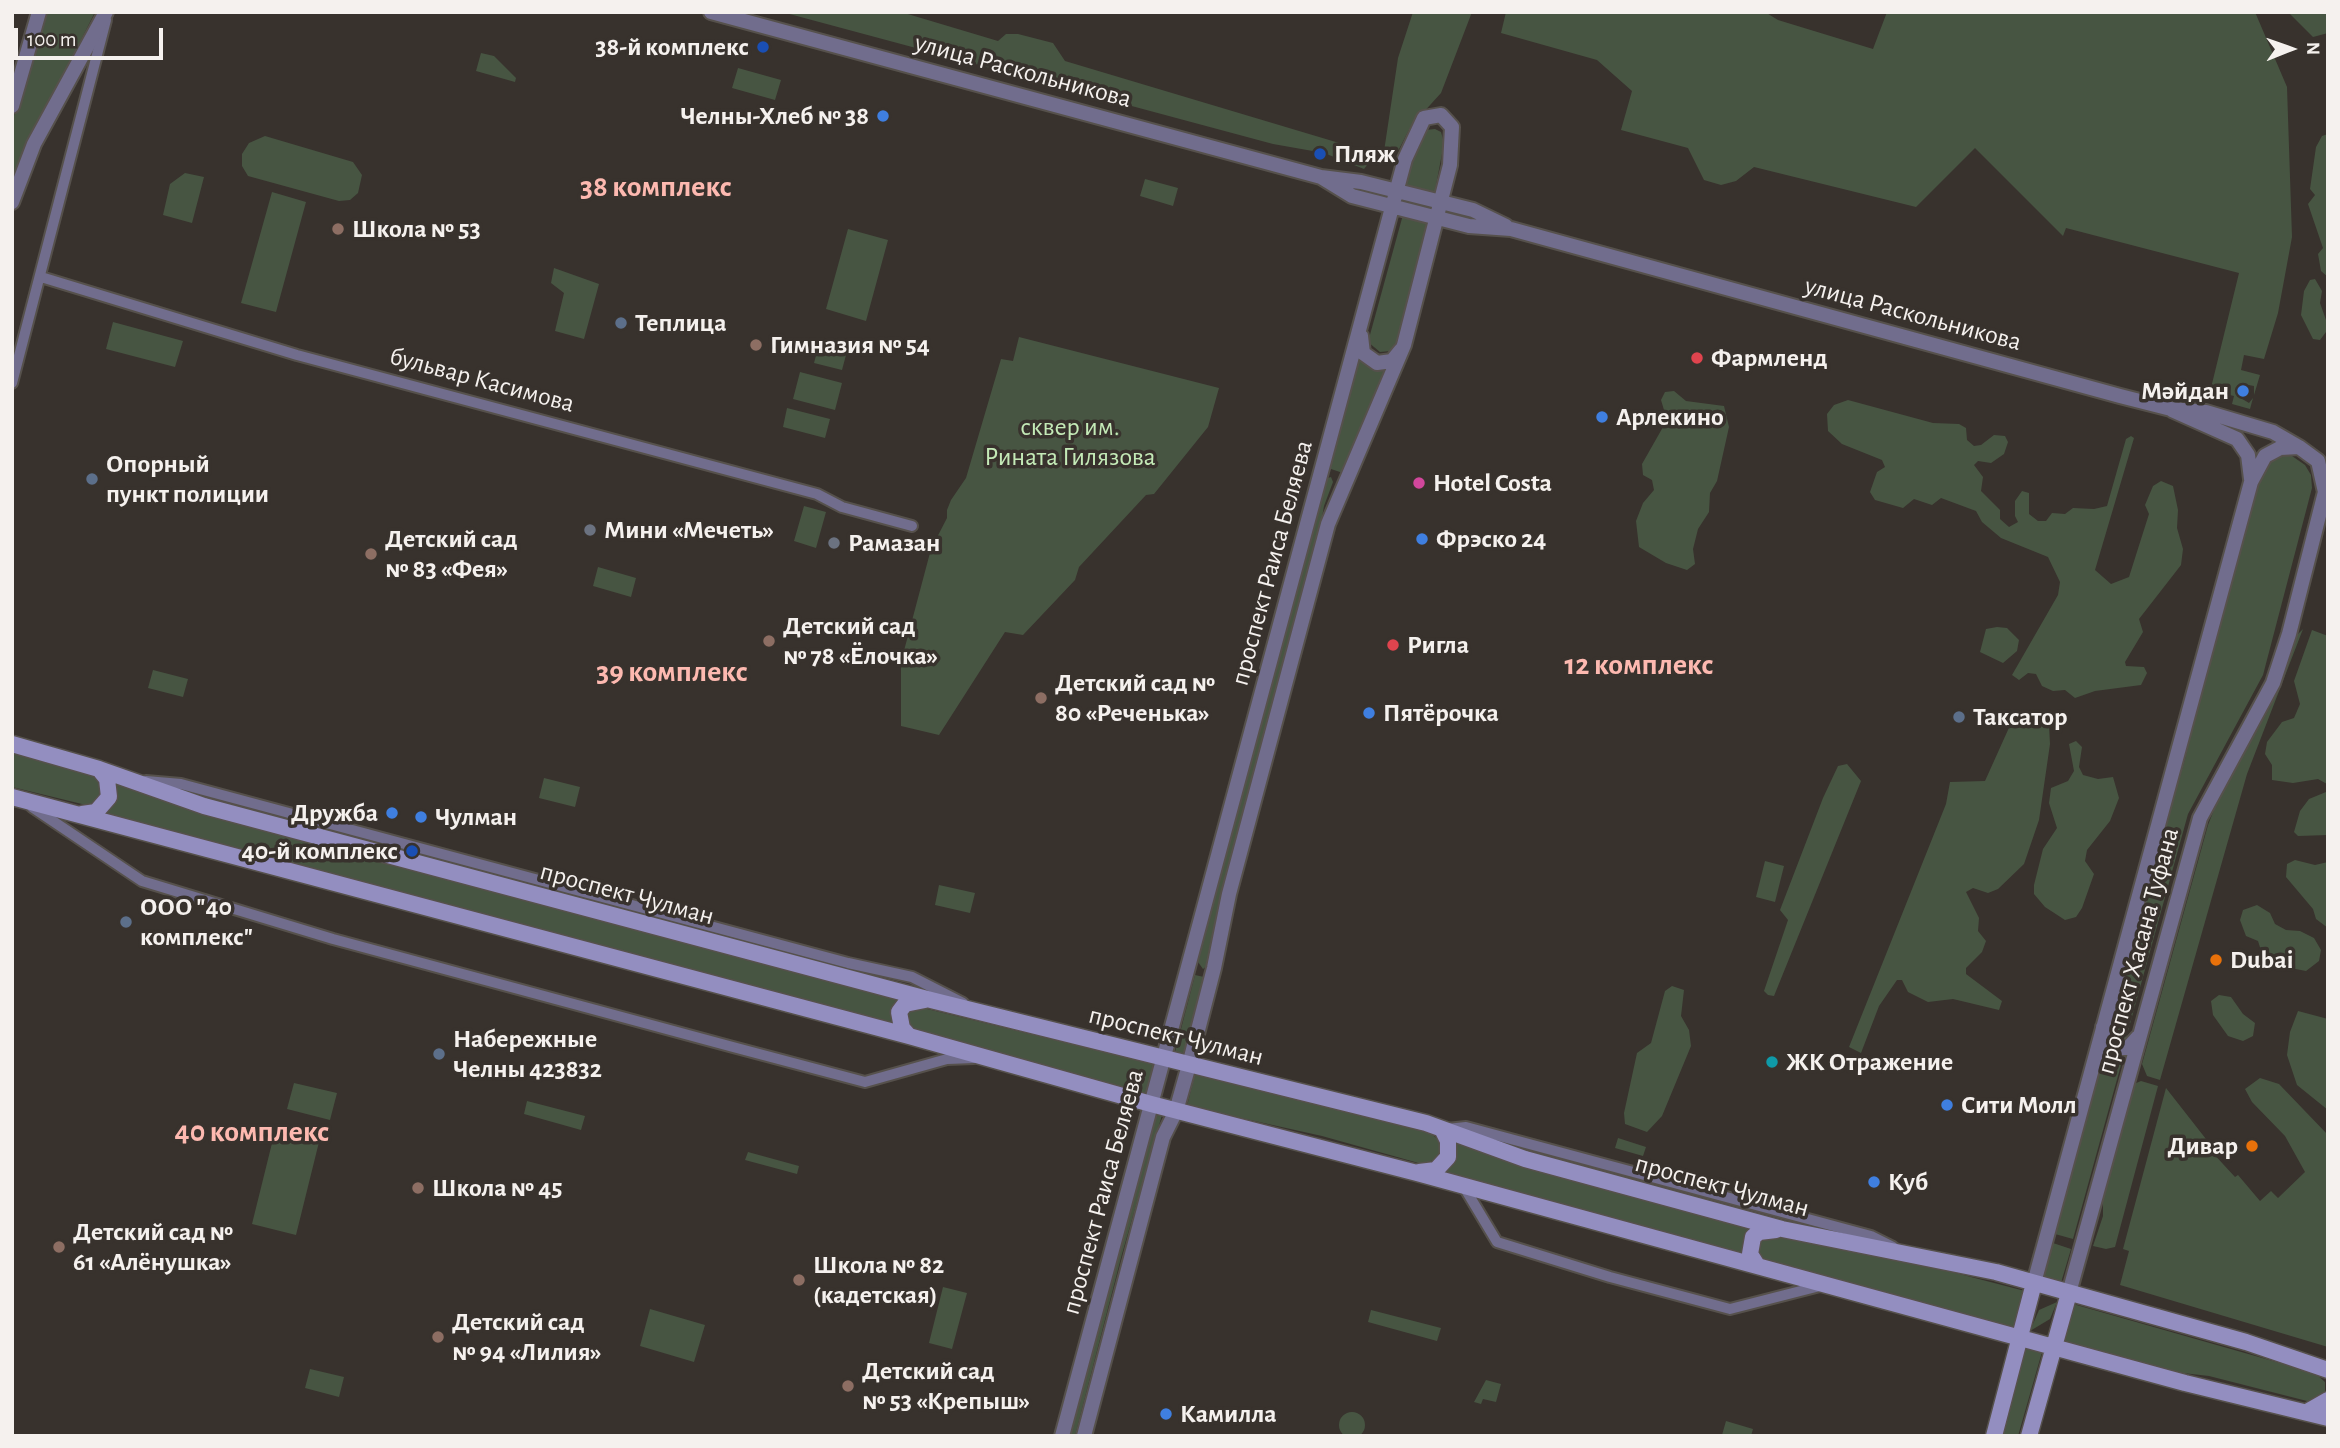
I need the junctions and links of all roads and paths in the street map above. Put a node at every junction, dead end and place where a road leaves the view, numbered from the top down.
1 (39, 12) edge
2 (107, 12) edge
3 (711, 12) edge
4 (12, 106) edge
5 (1321, 177) junction
6 (1397, 190) junction
7 (12, 202) edge
8 (1441, 203) junction
9 (1393, 206) junction
10 (1437, 217) junction
11 (1511, 229) junction
12 (41, 277) junction
13 (1360, 331) junction
14 (1404, 345) junction
15 (12, 383) edge
16 (2171, 409) junction
17 (2300, 447) junction
18 (1321, 476) junction
19 (2251, 482) junction
20 (1343, 487) junction
21 (912, 526) dead end
22 (12, 744) edge
23 (99, 769) junction
24 (131, 780) junction
25 (17, 798) edge
26 (79, 815) junction
27 (1191, 958) junction
28 (1214, 968) junction
29 (931, 1000) junction
30 (978, 1011) junction
31 (2104, 1020) junction
32 (909, 1036) junction
33 (2139, 1036) junction
34 (977, 1058) junction
35 (1164, 1059) junction
36 (1189, 1065) junction
37 (1151, 1104) junction
38 (1176, 1111) junction
39 (1443, 1129) junction
40 (1417, 1173) junction
41 (1464, 1187) junction
42 (1782, 1229) junction
43 (1898, 1250) junction
44 (1757, 1265) junction
45 (2034, 1283) junction
46 (1825, 1285) junction
47 (2069, 1293) junction
48 (2021, 1338) junction
49 (2054, 1347) junction
50 (2327, 1371) edge
51 (2328, 1400) edge
52 (2307, 1412) junction
53 (2328, 1418) edge
54 (1062, 1436) edge
55 (1084, 1436) edge
56 (1994, 1436) edge
57 (2029, 1436) edge

1 - 4 street
2 - 7 street
2 - 12 street
3 - 5 street, улица Раскольникова
5 - 6 street, улица Раскольникова
5 - 9 street, улица Раскольникова
6 - 8 street, улица Раскольникова
6 - 8 street, проспект Раиса Беляева
6 - 9 street, проспект Раиса Беляева
8 - 10 street, проспект Раиса Беляева
8 - 11 street, улица Раскольникова
9 - 10 street, улица Раскольникова
9 - 13 street, проспект Раиса Беляева
10 - 11 street, улица Раскольникова
10 - 14 street, проспект Раиса Беляева
11 - 16 street, улица Раскольникова
12 - 15 street
12 - 21 street, бульвар Касимова
13 - 14 street
13 - 18 street, проспект Раиса Беляева
14 - 20 street, проспект Раиса Беляева
16 - 17 street, улица Раскольникова
16 - 19 street
17 - 19 street
17 - 33 street, проспект Хасана Туфана
18 - 20 street
18 - 27 street, проспект Раиса Беляева
19 - 31 street, проспект Хасана Туфана
20 - 28 street, проспект Раиса Беляева
22 - 23 main road, проспект Чулман
23 - 24 main road, проспект Чулман
23 - 26 main road
24 - 29 main road, проспект Чулман
24 - 30 street
25 - 26 main road
25 - 34 street
26 - 32 main road
27 - 28 street
27 - 35 street, проспект Раиса Беляева
28 - 36 street, проспект Раиса Беляева
29 - 30 main road, проспект Чулман
29 - 32 main road
30 - 35 main road, проспект Чулман
31 - 33 street
31 - 45 street, проспект Хасана Туфана
32 - 34 main road
33 - 47 street, проспект Хасана Туфана
34 - 37 main road
35 - 36 main road, проспект Чулман
35 - 37 street, проспект Раиса Беляева
36 - 38 street, проспект Раиса Беляева
36 - 39 main road, проспект Чулман
37 - 38 main road
37 - 54 street, проспект Раиса Беляева
38 - 40 main road
38 - 55 street, проспект Раиса Беляева
39 - 40 main road
39 - 42 main road, проспект Чулман
39 - 43 street
40 - 41 main road
41 - 44 main road
41 - 46 street
42 - 43 main road, проспект Чулман
42 - 44 main road
43 - 45 main road, проспект Чулман
44 - 46 main road
45 - 47 main road, проспект Чулман
45 - 48 main road, проспект Хасана Туфана
46 - 48 main road
47 - 49 main road, проспект Хасана Туфана
47 - 50 main road, проспект Чулман
48 - 49 main road
48 - 56 main road, проспект Хасана Туфана
49 - 52 main road
49 - 57 main road, проспект Хасана Туфана
51 - 52 main road
52 - 53 main road

